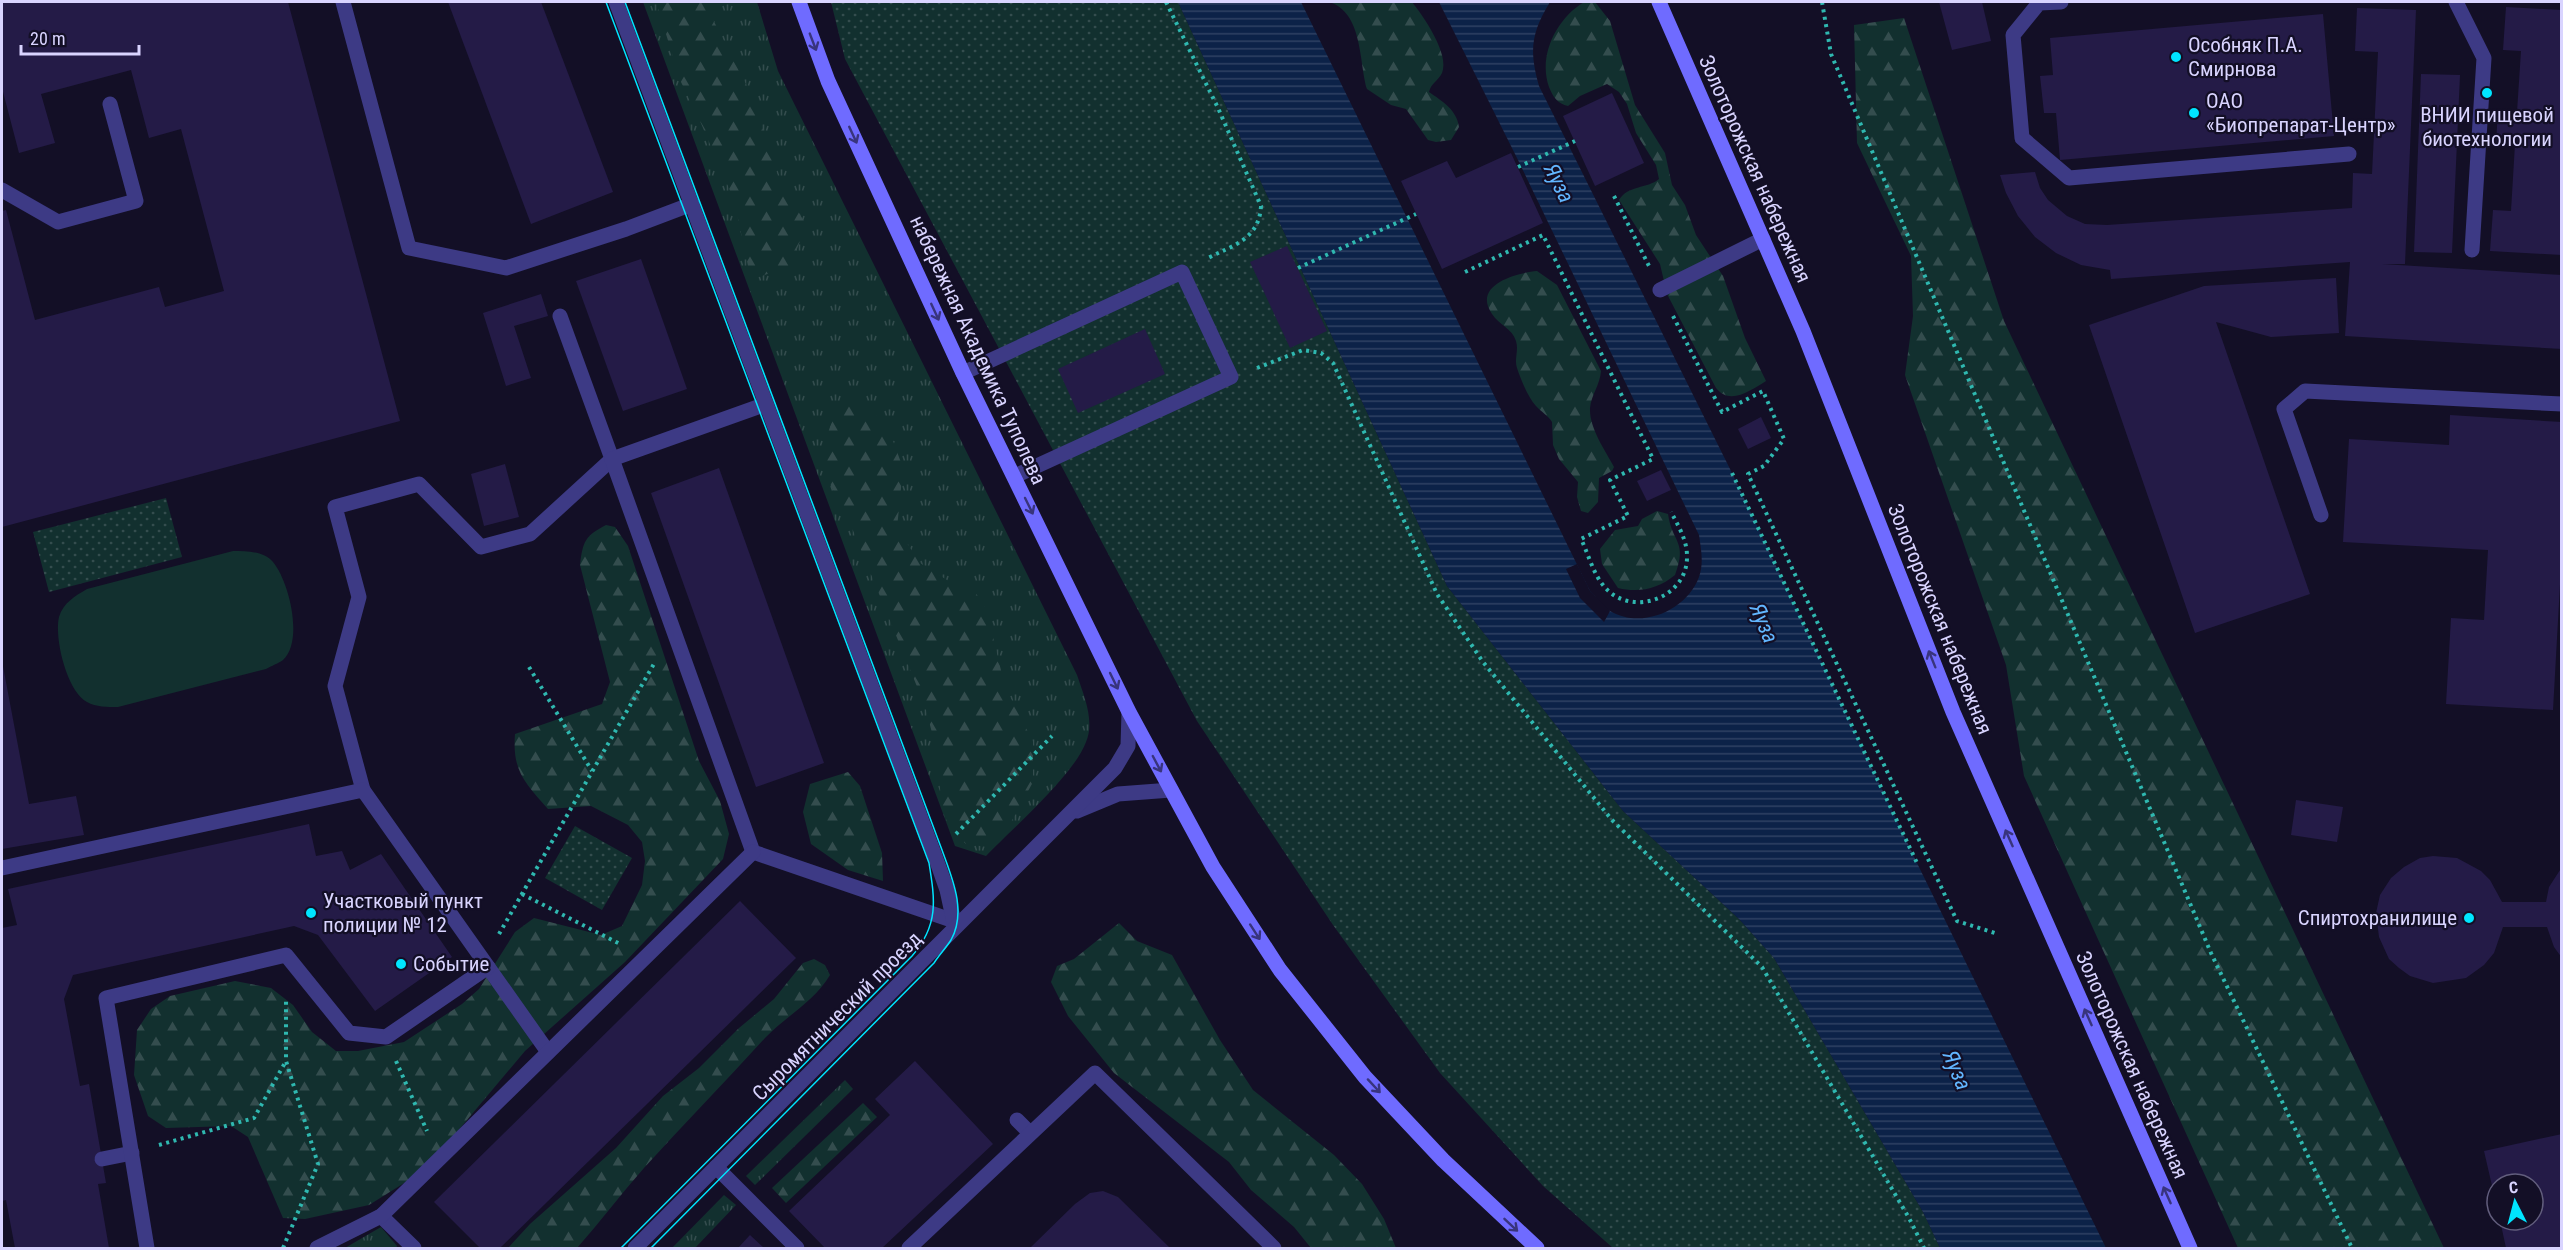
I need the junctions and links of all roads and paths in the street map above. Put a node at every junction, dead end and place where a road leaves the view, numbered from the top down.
1 (343, 2) edge
2 (616, 2) edge
3 (799, 2) edge
4 (1166, 2) edge
5 (1659, 2) edge
6 (1822, 2) edge
7 (2061, 2) edge
8 (2456, 2) edge
9 (110, 104) dead end
10 (1575, 141) dead end
11 (2349, 154) dead end
12 (1518, 167) dead end
13 (2, 190) edge
14 (1614, 196) dead end
15 (692, 204) junction
16 (1416, 214) dead end
17 (1763, 239) junction
18 (2472, 250) dead end
19 (1298, 268) dead end
20 (1182, 272) junction
21 (1465, 272) dead end
22 (1660, 290) junction
23 (560, 316) dead end
24 (963, 373) junction
25 (1231, 377) junction
26 (766, 404) junction
27 (2562, 404) edge
28 (612, 459) junction
29 (1732, 473) dead end
30 (1015, 477) junction
31 (1671, 512) dead end
32 (2321, 515) dead end
33 (674, 631) junction
34 (529, 667) dead end
35 (1129, 712) junction
36 (1052, 736) dead end
37 (593, 772) junction
38 (363, 790) junction
39 (1171, 790) junction
40 (1069, 815) junction
41 (753, 852) junction
42 (935, 856) junction
43 (1917, 863) dead end
44 (2, 868) edge
45 (522, 894) junction
46 (955, 924) junction
47 (1998, 934) dead end
48 (286, 955) junction
49 (645, 957) junction
50 (486, 964) junction
51 (548, 1052) junction
52 (396, 1059) dead end
53 (286, 1061) junction
54 (1017, 1120) dead end
55 (1030, 1133) junction
56 (432, 1142) dead end
57 (132, 1153) junction
58 (102, 1159) dead end
59 (716, 1167) junction
60 (381, 1216) junction
61 (147, 1248) edge
62 (283, 1248) edge
63 (317, 1248) edge
64 (414, 1248) edge
65 (635, 1248) edge
66 (797, 1248) edge
67 (909, 1248) edge
68 (1274, 1248) edge
69 (1537, 1248) edge
70 (1924, 1248) edge
71 (2190, 1248) edge
72 (2352, 1248) edge

1 - 15 street
2 - 15 street
3 -> 24 main road, набережная Академика Туполева
4 - 20 path
5 - 17 main road, Золоторожская набережная
6 - 72 path
7 - 11 street
8 - 18 street
9 - 13 street
10 - 12 path
14 - 22 path
15 - 26 street
16 - 19 path
17 - 22 street
71 -> 17 main road, Золоторожская набережная
20 - 24 street
20 - 25 street
21 - 31 path
22 - 47 path
23 - 28 street
24 - 30 main road, набережная Академика Туполева
25 - 30 street
25 - 70 path
26 - 28 street
26 - 42 street
27 - 32 street
28 - 33 street
28 - 38 street
29 - 43 path
30 -> 35 main road, набережная Академика Туполева
33 - 37 path
33 - 41 street
34 - 37 path
35 -> 39 main road, набережная Академика Туполева
35 - 40 street, Сыромятнический проезд
36 - 42 path
37 - 45 path
38 - 44 street
38 - 50 street
39 - 40 street, Сыромятнический проезд
39 -> 69 main road, набережная Академика Туполева
40 - 46 street, Сыромятнический проезд
41 - 46 street
41 - 49 street
42 - 46 street
45 - 49 path
45 - 50 path
46 - 59 street, Сыромятнический проезд
48 - 50 street
48 - 53 path
48 - 57 street
49 - 51 street
50 - 51 street
51 - 60 street
52 - 56 path
53 - 57 path
53 - 62 path
54 - 55 street
55 - 67 street
55 - 68 street
57 - 58 street
57 - 61 street
59 - 65 street, Сыромятнический проезд
59 - 66 street
60 - 63 street
60 - 64 street

